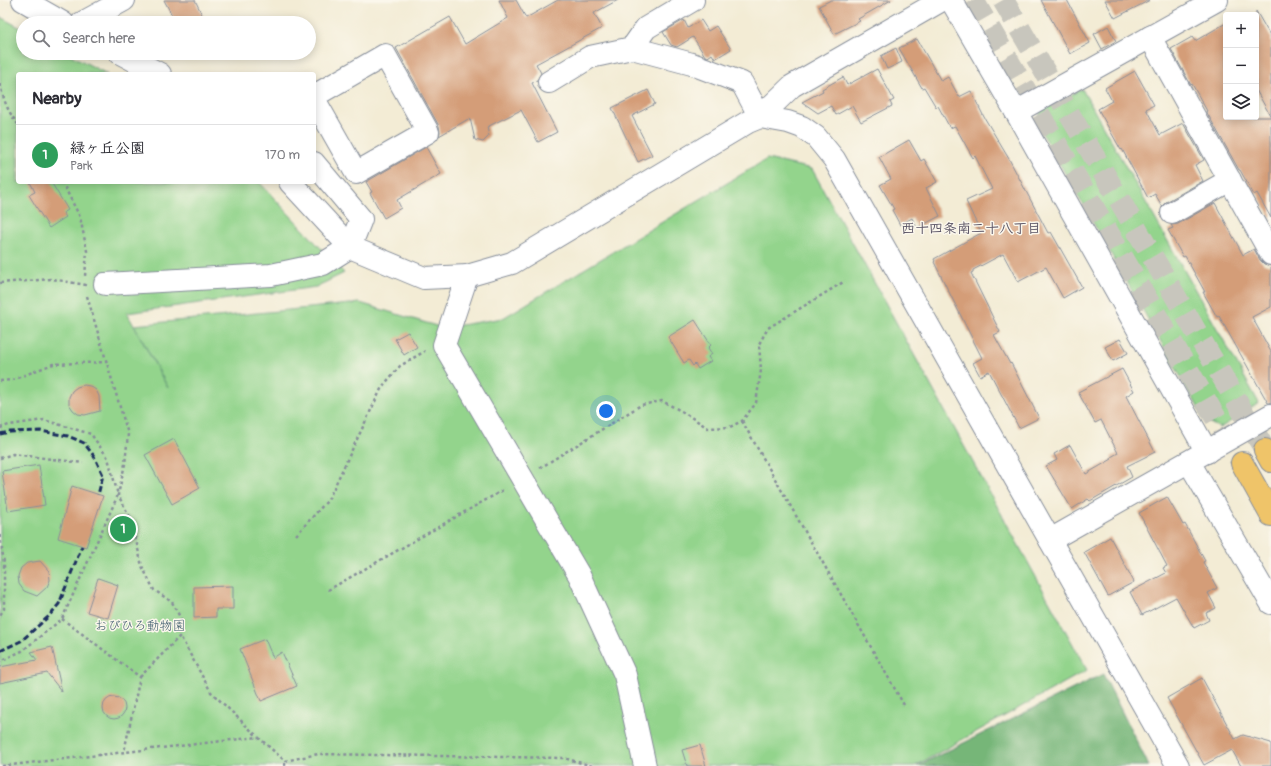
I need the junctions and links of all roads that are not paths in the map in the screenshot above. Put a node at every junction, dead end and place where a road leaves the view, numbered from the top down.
1 (23, 0) edge
2 (124, 0) edge
3 (693, 0) edge
4 (942, 0) edge
5 (951, 0) edge
6 (1217, 0) edge
7 (51, 16) edge
8 (95, 16) edge
9 (1150, 37) junction
10 (632, 48) junction
11 (133, 60) edge
12 (156, 72) edge
13 (549, 82) dead end
14 (316, 96) edge
15 (316, 101) edge
16 (1016, 112) junction
17 (760, 117) junction
18 (349, 160) junction
19 (319, 169) edge
20 (1230, 180) junction
21 (292, 184) edge
22 (1172, 213) dead end
23 (350, 247) junction
24 (1271, 254) edge
25 (467, 276) junction
26 (94, 284) road end
27 (1271, 415) edge
28 (1198, 457) junction
29 (1242, 463) tunnel mouth
30 (1271, 514) edge
31 (1050, 540) junction
32 (1271, 603) edge
33 (645, 766) edge
34 (1178, 766) edge

1 - 7 street
2 - 8 street
3 - 10 street
4 - 17 street
5 - 16 street
6 - 9 street
9 - 16 street
9 - 20 street
10 - 13 street
10 - 17 street
11 - 12 street
14 - 18 street
15 - 18 street
16 - 28 street
17 - 25 street
17 - 31 street
18 - 19 street
19 - 23 street
20 - 22 street
20 - 24 street
21 - 23 street
23 - 25 street
23 - 26 street
25 - 33 street
27 - 28 street
28 - 31 street
28 - 32 street
29 - 30 main road
31 - 34 street

